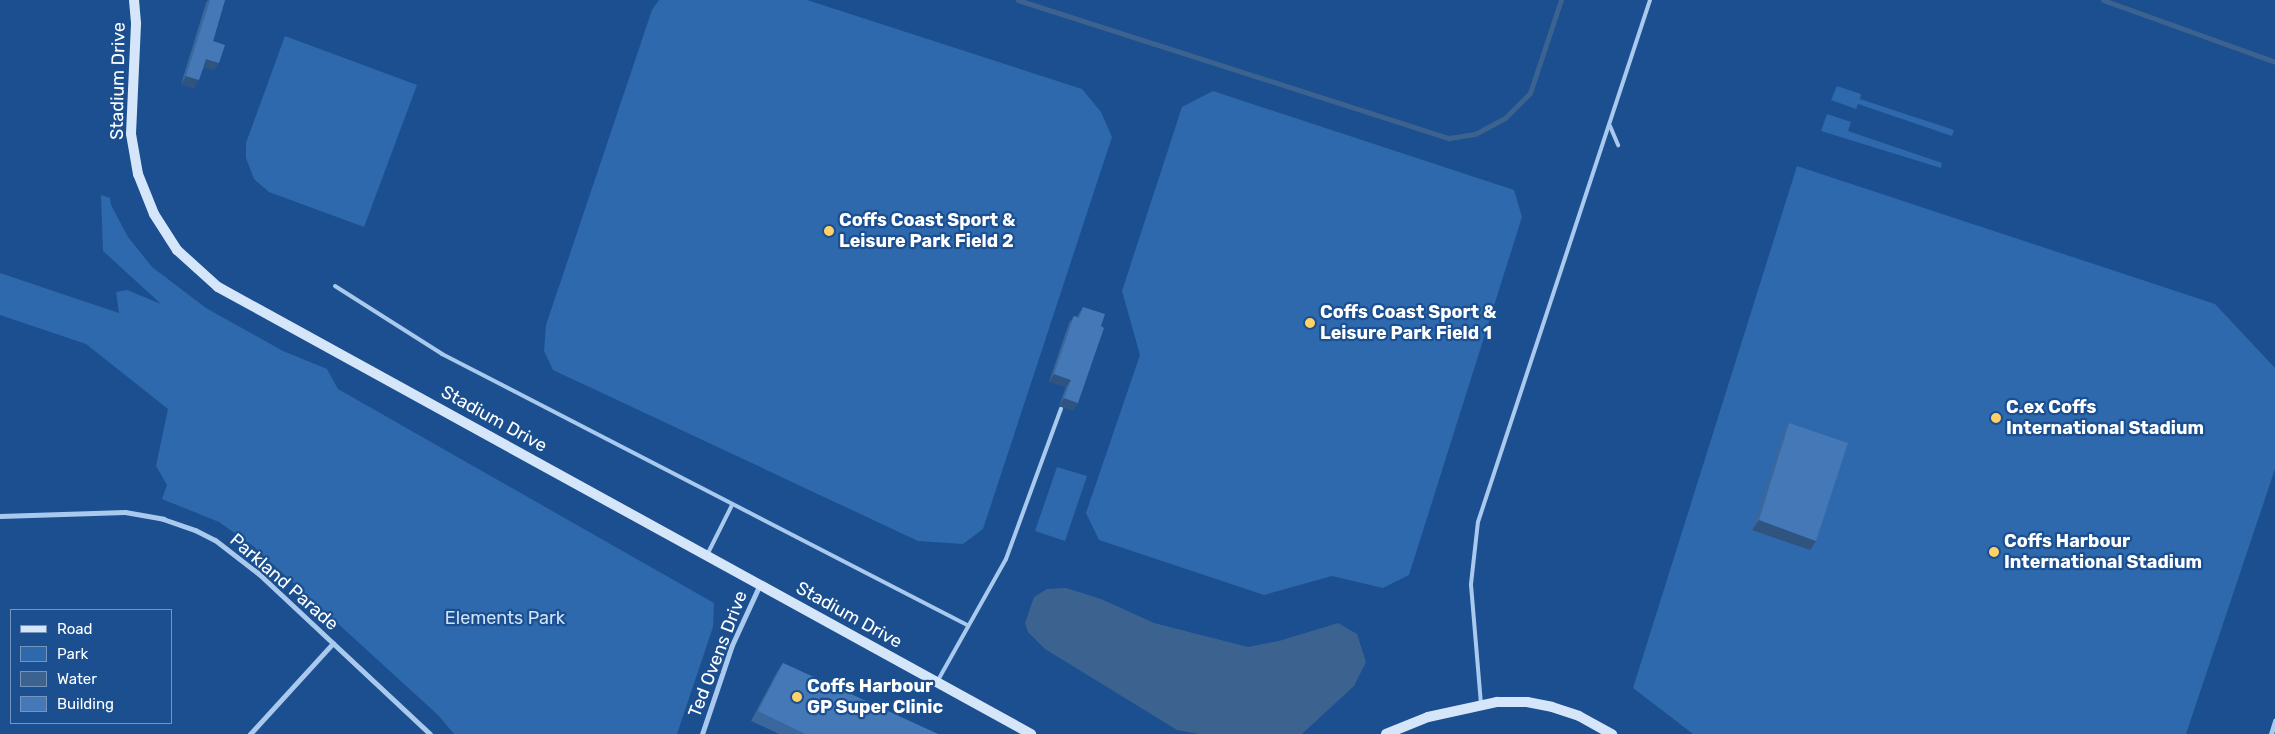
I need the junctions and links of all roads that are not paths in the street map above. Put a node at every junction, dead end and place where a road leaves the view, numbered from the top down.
1 (134, 0) edge
2 (1650, 0) edge
3 (1610, 126) junction
4 (1618, 144) dead end
5 (335, 286) dead end
6 (1061, 409) dead end
7 (732, 505) junction
8 (0, 516) edge
9 (707, 555) junction
10 (760, 584) junction
11 (968, 625) junction
12 (334, 643) junction
13 (937, 682) junction
14 (1481, 705) junction
15 (2275, 721) edge
16 (250, 734) edge
17 (430, 734) edge
18 (702, 734) edge
19 (1030, 734) edge
20 (1386, 734) edge
21 (1612, 734) edge
22 (2270, 734) edge

1 - 9 main road, Stadium Drive
2 - 3 lane
3 - 4 lane
3 - 14 lane
5 - 7 lane
6 - 11 lane
7 - 9 lane
7 - 11 lane
8 - 12 street, Parkland Parade
9 - 10 main road, Stadium Drive
10 - 13 main road, Stadium Drive
10 - 18 street, Ted Ovens Drive
11 - 13 lane
12 - 16 street
12 - 17 street, Parkland Parade
13 - 19 main road, Stadium Drive
14 - 20 main road
14 - 21 main road
15 - 22 street

